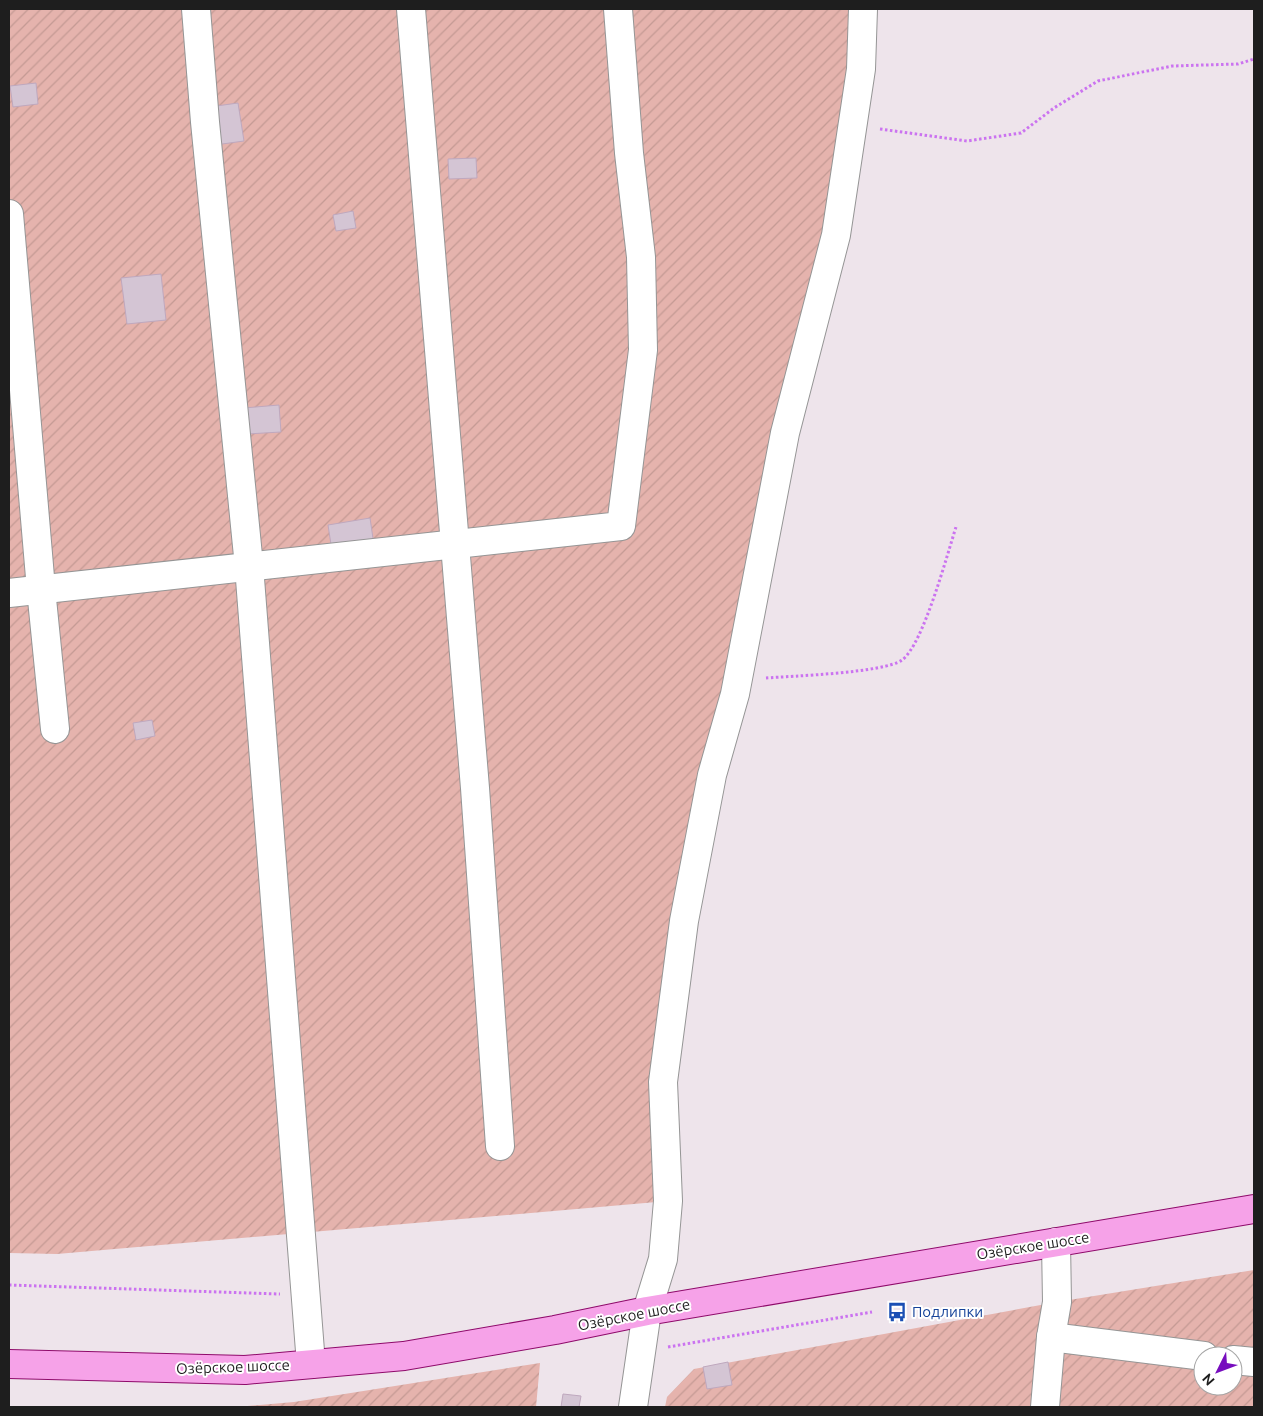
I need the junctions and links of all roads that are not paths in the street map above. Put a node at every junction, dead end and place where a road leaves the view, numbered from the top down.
1 (196, 9) edge
2 (411, 9) edge
3 (618, 9) edge
4 (863, 9) edge
5 (9, 214) edge
6 (455, 544) junction
7 (249, 566) junction
8 (41, 589) junction
9 (9, 593) edge
10 (55, 728) dead end
11 (500, 1146) dead end
12 (1254, 1208) edge
13 (1056, 1242) junction
14 (646, 1311) junction
15 (1051, 1337) junction
16 (1193, 1355) edge
17 (9, 1364) edge
18 (311, 1364) junction
19 (633, 1407) edge
20 (1045, 1407) edge

1 - 7 street
2 - 6 street
3 - 6 street
4 - 14 street
5 - 8 street
6 - 7 street
6 - 11 street
7 - 8 street
7 - 18 street
8 - 9 street
8 - 10 street
12 - 13 main road, Озёрское шоссе
13 - 14 main road, Озёрское шоссе
13 - 15 street
14 - 18 main road, Озёрское шоссе
14 - 19 street
15 - 16 street
15 - 20 street
17 - 18 main road, Озёрское шоссе

